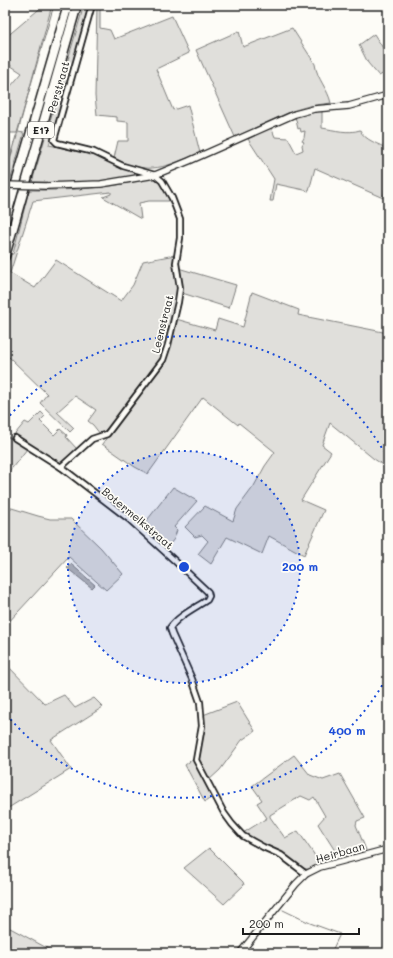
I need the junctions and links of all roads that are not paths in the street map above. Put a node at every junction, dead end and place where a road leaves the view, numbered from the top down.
1 (68, 5) edge
2 (77, 5) edge
3 (92, 5) edge
4 (388, 95) edge
5 (155, 174) junction
6 (5, 185) edge
7 (5, 221) edge
8 (5, 256) edge
9 (15, 438) dead end
10 (61, 467) junction
11 (388, 849) edge
12 (306, 874) junction
13 (240, 953) edge

1 - 7 highway, E17
2 - 8 highway, E17
3 - 5 street, Perstraat
4 - 5 street
5 - 6 street, bridge
5 - 10 street, Leenstraat
9 - 10 street, Botermelkstraat
10 - 12 street, Botermelkstraat
11 - 12 street, Heirbaan
12 - 13 street, Heirbaan

